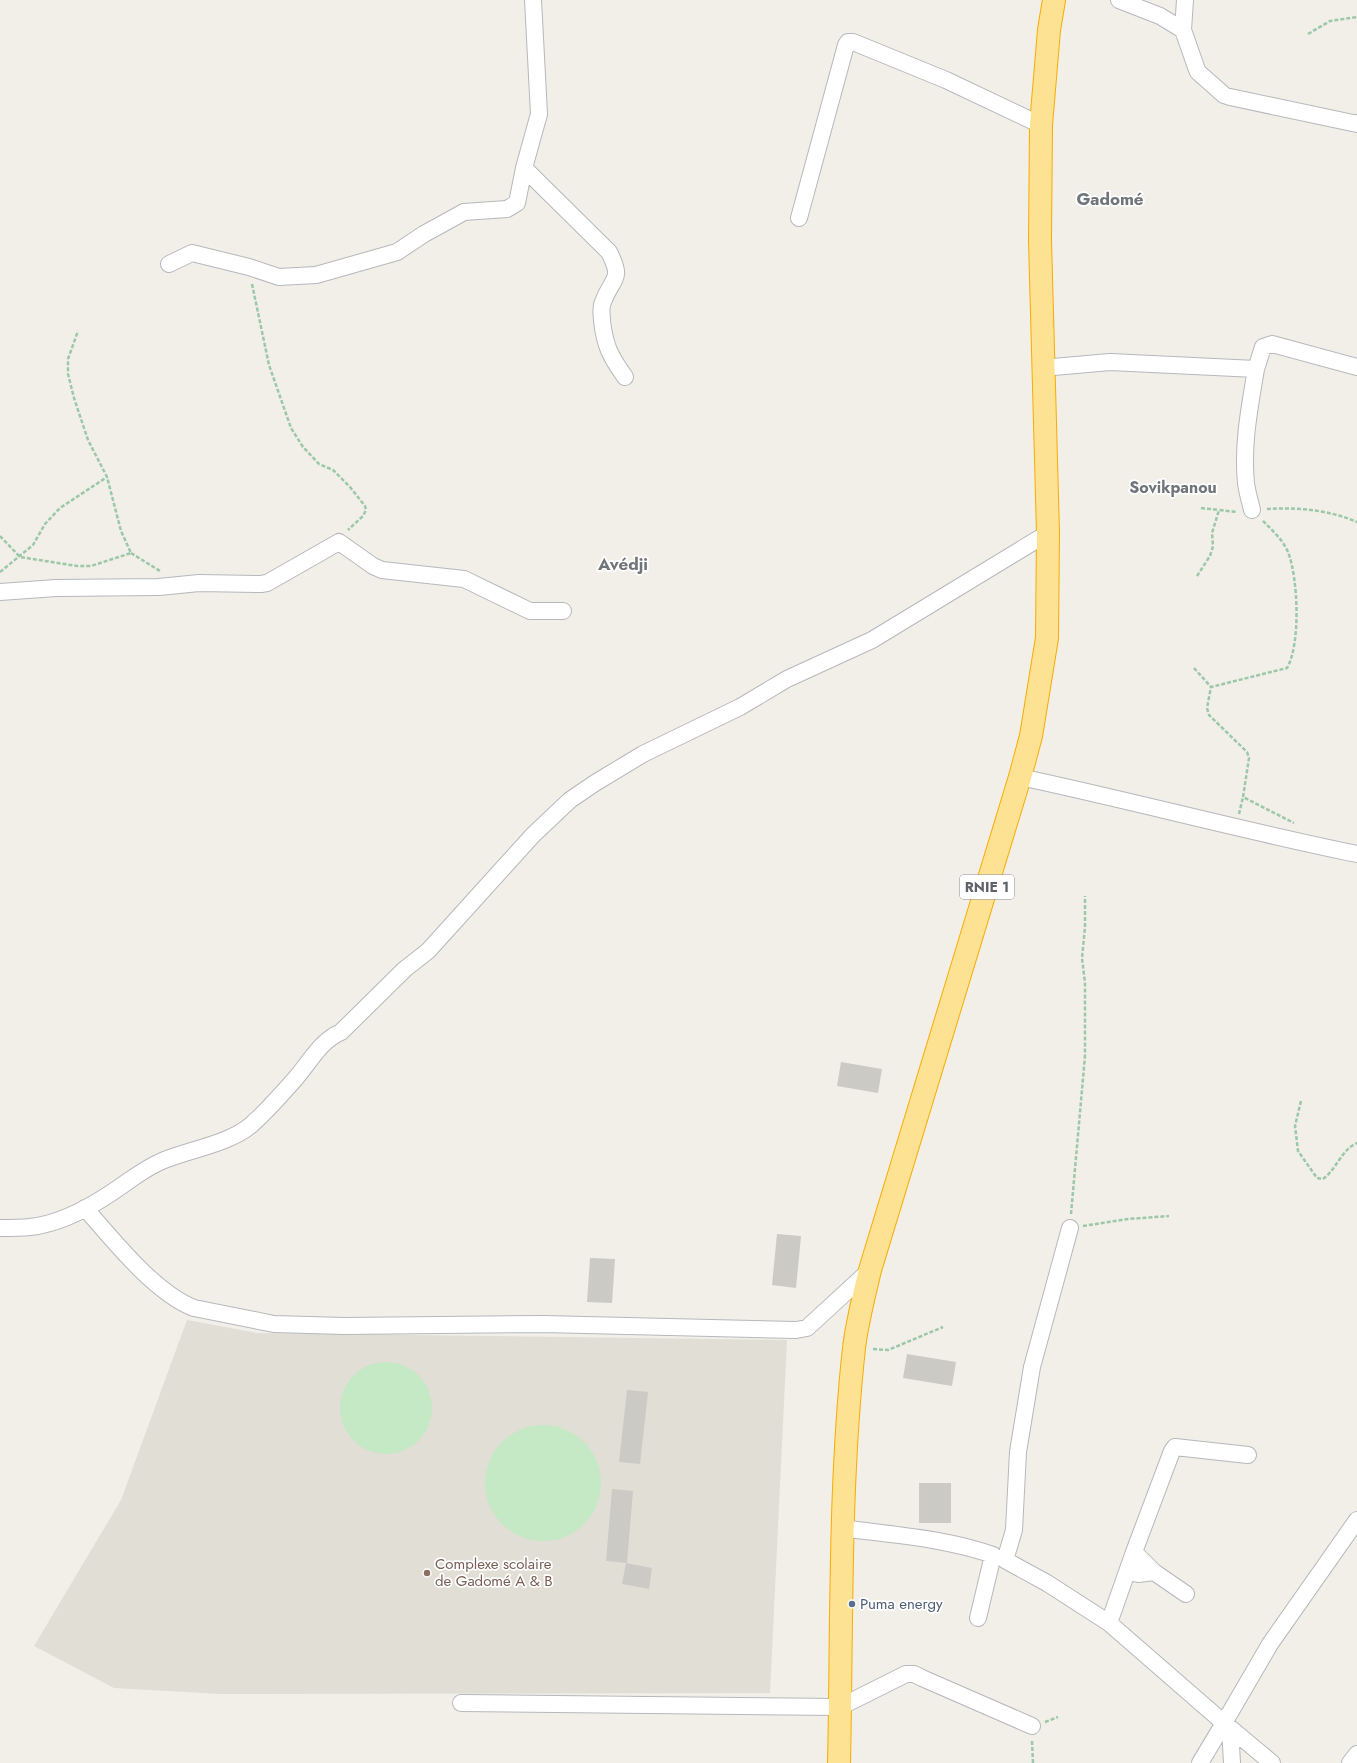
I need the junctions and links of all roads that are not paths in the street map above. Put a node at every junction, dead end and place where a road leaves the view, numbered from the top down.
1 (533, 0) edge
2 (1054, 0) edge
3 (1119, 0) edge
4 (1185, 0) edge
5 (1182, 30) junction
6 (1357, 124) edge
7 (1040, 125) junction
8 (524, 168) junction
9 (799, 218) dead end
10 (170, 264) dead end
11 (1357, 367) edge
12 (1042, 368) junction
13 (1256, 369) junction
14 (625, 377) dead end
15 (1252, 510) road end
16 (1048, 533) junction
17 (0, 592) edge
18 (563, 611) dead end
19 (1020, 778) junction
20 (1357, 854) edge
21 (85, 1208) junction
22 (0, 1228) edge
23 (1070, 1228) road end
24 (870, 1270) junction
25 (1248, 1455) dead end
26 (1357, 1520) edge
27 (842, 1528) junction
28 (1134, 1552) junction
29 (999, 1558) junction
30 (1127, 1572) junction
31 (1154, 1572) junction
32 (1186, 1594) dead end
33 (978, 1618) dead end
34 (1109, 1623) junction
35 (461, 1703) dead end
36 (840, 1708) junction
37 (1227, 1725) junction
38 (1032, 1726) dead end
39 (1357, 1754) edge
40 (839, 1763) edge
41 (1200, 1763) edge
42 (1232, 1763) edge
43 (1272, 1763) edge
44 (1350, 1763) edge

1 - 8 street
2 - 7 highway, RNIE 1
3 - 5 street
4 - 5 street
5 - 6 street
7 - 9 street
7 - 12 highway, RNIE 1
8 - 10 street
8 - 14 street
11 - 13 street
12 - 13 street
12 - 16 highway, RNIE 1
13 - 15 street
16 - 19 highway, RNIE 1
16 - 21 street
17 - 18 street
19 - 20 street
19 - 24 highway, RNIE 1
21 - 22 street
21 - 24 street
23 - 29 street
24 - 27 highway, RNIE 1
25 - 28 street
26 - 37 street
27 - 29 street
27 - 36 highway, RNIE 1
28 - 30 street
28 - 31 street
29 - 33 street
29 - 34 street
30 - 31 street
30 - 34 street
31 - 32 street
34 - 37 street
35 - 36 street
36 - 38 street
36 - 40 highway, RNIE 1
37 - 41 street
37 - 42 street
37 - 43 street
39 - 44 street

